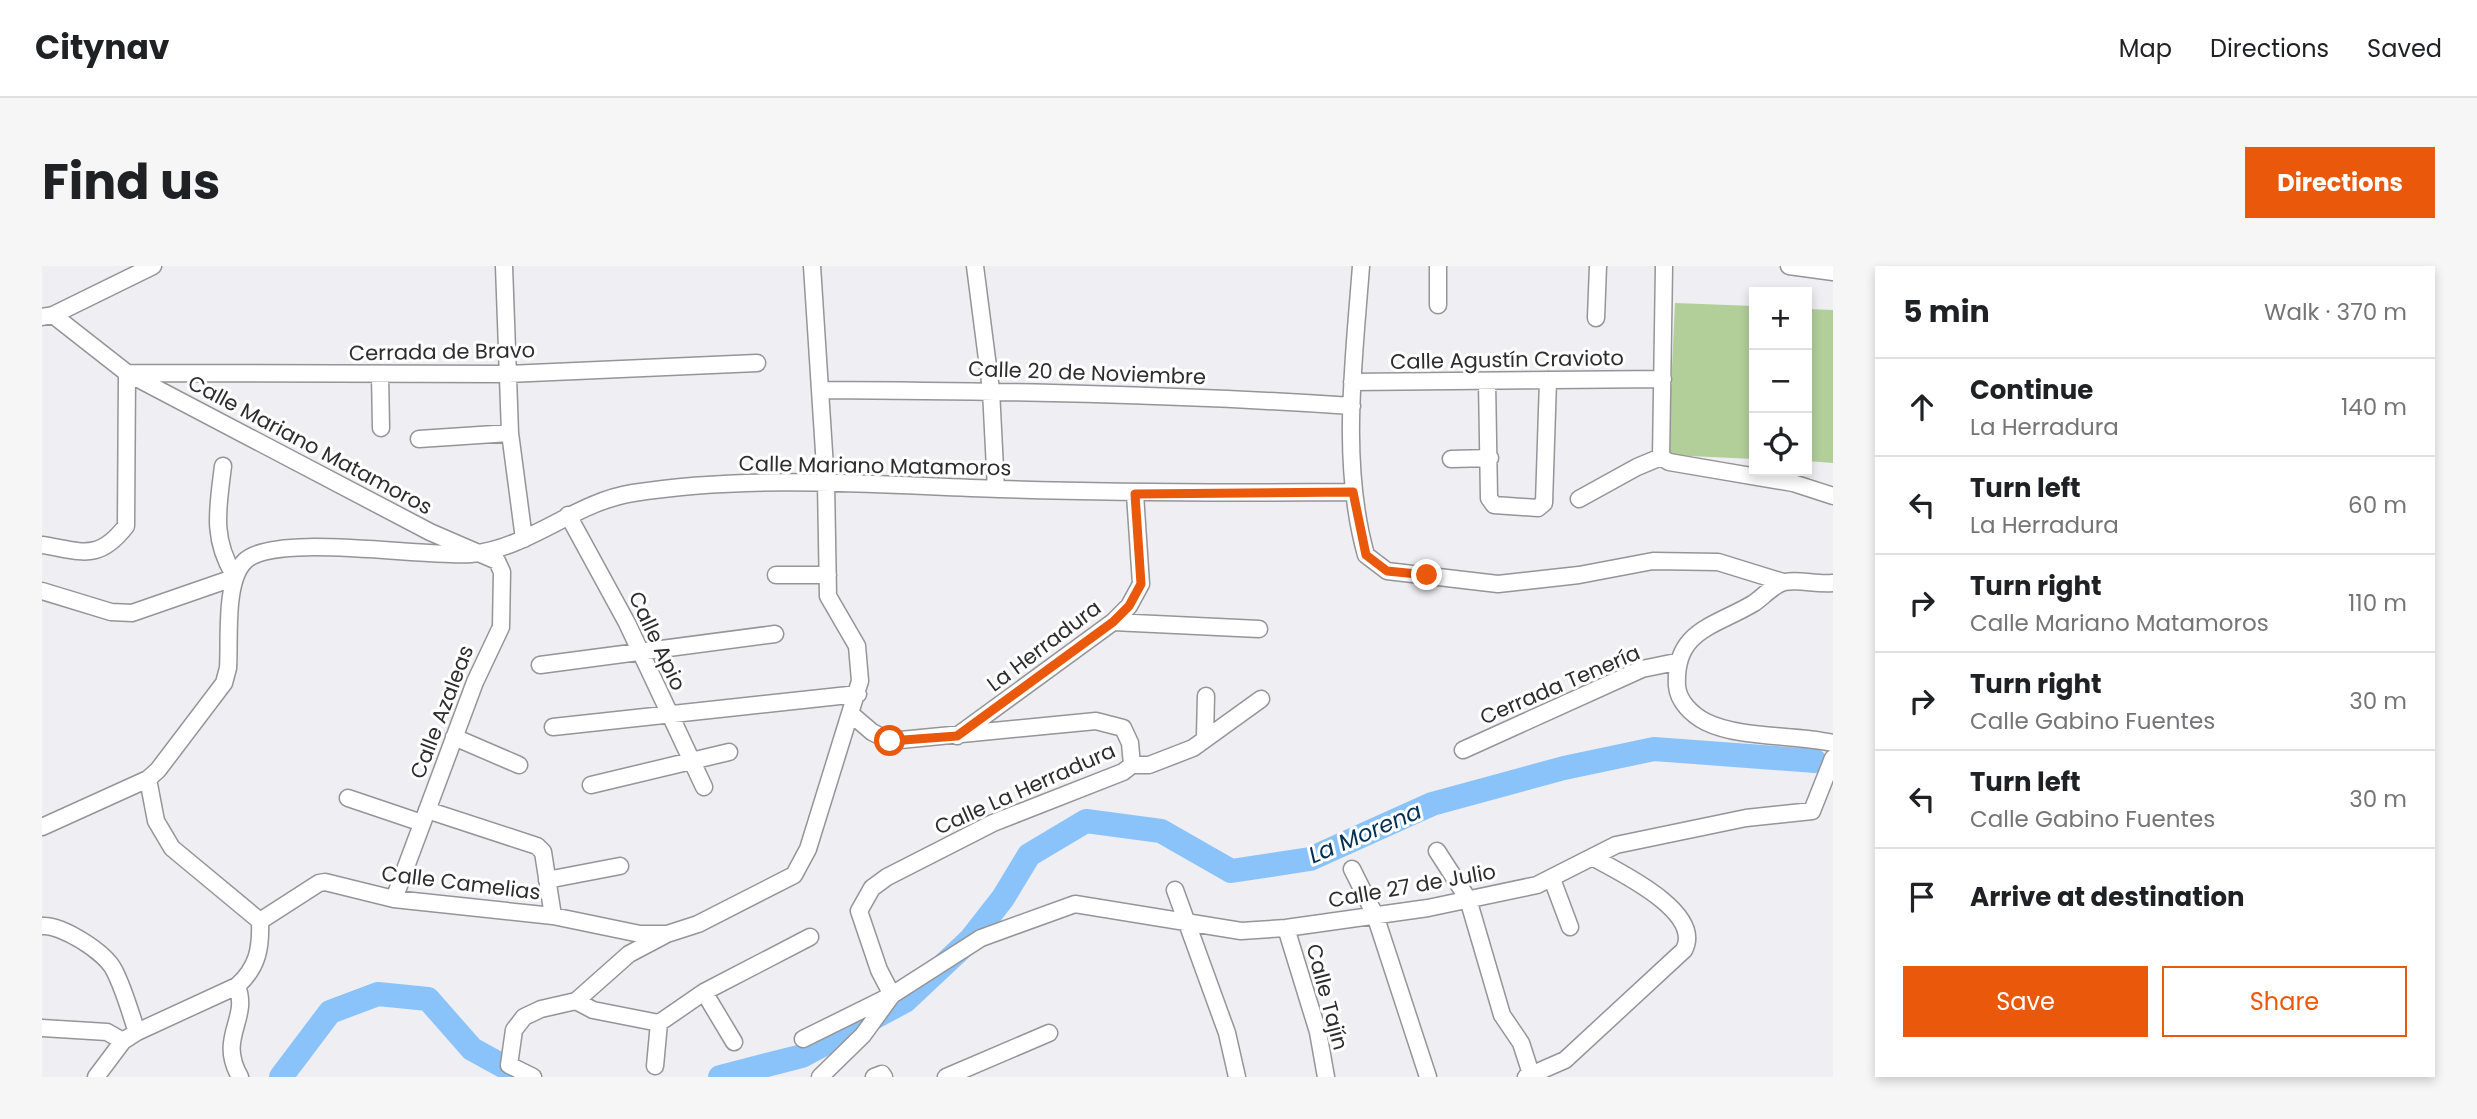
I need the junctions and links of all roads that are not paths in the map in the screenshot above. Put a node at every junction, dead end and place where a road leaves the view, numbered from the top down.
1 (153, 266) edge
2 (504, 266) edge
3 (812, 266) edge
4 (975, 266) edge
5 (1361, 266) edge
6 (1438, 266) edge
7 (1598, 266) edge
8 (1664, 266) edge
9 (1789, 266) edge
10 (1833, 272) edge
11 (1438, 305) dead end
12 (48, 316) edge
13 (1596, 317) dead end
14 (757, 363) dead end
15 (127, 373) junction
16 (380, 374) junction
17 (507, 374) junction
18 (1663, 379) junction
19 (1548, 380) junction
20 (1487, 381) junction
21 (1353, 382) junction
22 (821, 390) junction
23 (991, 390) junction
24 (1352, 406) junction
25 (381, 428) dead end
26 (510, 433) junction
27 (419, 439) dead end
28 (1661, 457) junction
29 (1490, 458) junction
30 (1451, 459) dead end
31 (223, 466) dead end
32 (826, 482) junction
33 (996, 489) junction
34 (1353, 492) junction
35 (1135, 494) junction
36 (1833, 496) edge
37 (1579, 499) dead end
38 (568, 515) junction
39 (524, 539) junction
40 (42, 545) edge
41 (474, 554) junction
42 (776, 575) dead end
43 (828, 575) junction
44 (234, 576) junction
45 (1783, 582) junction
46 (1833, 583) edge
47 (42, 591) edge
48 (1113, 622) junction
49 (1259, 629) dead end
50 (775, 634) dead end
51 (640, 650) junction
52 (1676, 662) junction
53 (540, 665) dead end
54 (858, 694) junction
55 (1206, 696) dead end
56 (1261, 699) dead end
57 (667, 713) junction
58 (851, 714) junction
59 (553, 727) dead end
60 (957, 736) junction
61 (1205, 736) junction
62 (454, 737) junction
63 (1833, 743) edge
64 (1463, 750) dead end
65 (729, 752) dead end
66 (1833, 758) edge
67 (691, 760) junction
68 (519, 765) dead end
69 (1132, 765) junction
70 (148, 779) junction
71 (591, 785) dead end
72 (704, 787) dead end
73 (348, 798) dead end
74 (425, 817) junction
75 (42, 827) edge
76 (1437, 851) dead end
77 (1592, 857) junction
78 (620, 866) dead end
79 (1352, 869) dead end
80 (1552, 879) junction
81 (547, 880) junction
82 (1175, 890) dead end
83 (394, 899) junction
84 (1468, 899) junction
85 (1376, 915) junction
86 (553, 916) junction
87 (260, 921) junction
88 (1186, 922) junction
89 (42, 926) edge
90 (1570, 927) dead end
91 (1286, 928) junction
92 (667, 934) junction
93 (810, 937) dead end
94 (237, 986) junction
95 (705, 992) junction
96 (892, 995) junction
97 (576, 1001) junction
98 (659, 1023) junction
99 (42, 1028) edge
100 (1049, 1033) dead end
101 (130, 1036) junction
102 (803, 1039) dead end
103 (734, 1042) dead end
104 (655, 1066) dead end
105 (1530, 1076) edge
106 (96, 1077) edge
107 (240, 1077) edge
108 (533, 1077) edge
109 (820, 1077) edge
110 (874, 1077) edge
111 (884, 1077) edge
112 (946, 1077) edge
113 (1237, 1077) edge
114 (1326, 1077) edge
115 (1429, 1077) edge

1 - 12 street
2 - 17 street
3 - 22 street
4 - 23 street
5 - 21 street
6 - 11 street
7 - 13 street
8 - 18 street
9 - 10 street
12 - 15 street, Calle Mariano Matamoros
14 - 17 street, Cerrada de Bravo
15 - 16 street, Cerrada de Bravo
15 - 40 street
15 - 41 street, Calle Mariano Matamoros
16 - 17 street, Cerrada de Bravo
16 - 25 street
17 - 26 street
18 - 19 street, Calle Agustín Cravioto
18 - 28 street
19 - 20 street, Calle Agustín Cravioto
19 - 29 street
20 - 21 street, Calle Agustín Cravioto
20 - 29 street
21 - 24 street
22 - 23 street, Calle 20 de Noviembre
22 - 32 street
23 - 24 street, Calle 20 de Noviembre
23 - 33 street
24 - 34 street
26 - 27 street
26 - 39 street
28 - 36 street
28 - 37 street
29 - 30 street
31 - 44 street
32 - 33 street, Calle Mariano Matamoros
32 - 38 street, Calle Mariano Matamoros
32 - 43 street
33 - 35 street, Calle Mariano Matamoros
34 - 35 street, Calle Mariano Matamoros
34 - 45 street
35 - 48 street, La Herradura
38 - 39 street, Calle Mariano Matamoros
38 - 51 street, Calle Apio
39 - 41 street, Calle Mariano Matamoros
41 - 44 street
41 - 62 street, Calle Azaleas
42 - 43 street
43 - 54 street
44 - 47 street
44 - 70 street
45 - 46 street
45 - 52 street
48 - 49 street
48 - 60 street, La Herradura
50 - 51 street
51 - 53 street
51 - 57 street, Calle Apio
52 - 63 street
52 - 64 street, Cerrada Tenería
54 - 57 street
54 - 58 street
55 - 61 street
56 - 61 street, Calle La Herradura
57 - 59 street
57 - 67 street, Calle Apio
58 - 60 street
58 - 92 street
60 - 69 street
61 - 69 street, Calle La Herradura
62 - 68 street
62 - 74 street, Calle Azaleas
65 - 67 street
66 - 77 street, Calle 27 de Julio
67 - 71 street
67 - 72 street, Calle Apio
69 - 96 street, Calle La Herradura
70 - 75 street
70 - 87 street
73 - 74 street
74 - 81 street
74 - 83 street, Calle Azaleas
76 - 84 street
77 - 80 street, Calle 27 de Julio
77 - 105 street
78 - 81 street
79 - 85 street
80 - 84 street, Calle 27 de Julio
80 - 90 street
81 - 86 street
82 - 88 street
83 - 86 street, Calle Camelias
83 - 87 street, Calle Camelias
84 - 85 street, Calle 27 de Julio
84 - 105 street
85 - 91 street, Calle 27 de Julio
85 - 115 street
86 - 92 street, Calle Camelias
87 - 94 street
88 - 91 street, Calle 27 de Julio
88 - 96 street, Calle 27 de Julio
88 - 113 street
89 - 101 street
91 - 114 street, Calle Tajín
92 - 97 street
93 - 95 street
94 - 101 street
94 - 107 street
95 - 98 street
95 - 103 street
96 - 102 street
96 - 109 street
97 - 98 street
97 - 108 street
98 - 104 street
99 - 101 street
100 - 112 street
101 - 106 street
110 - 111 street

